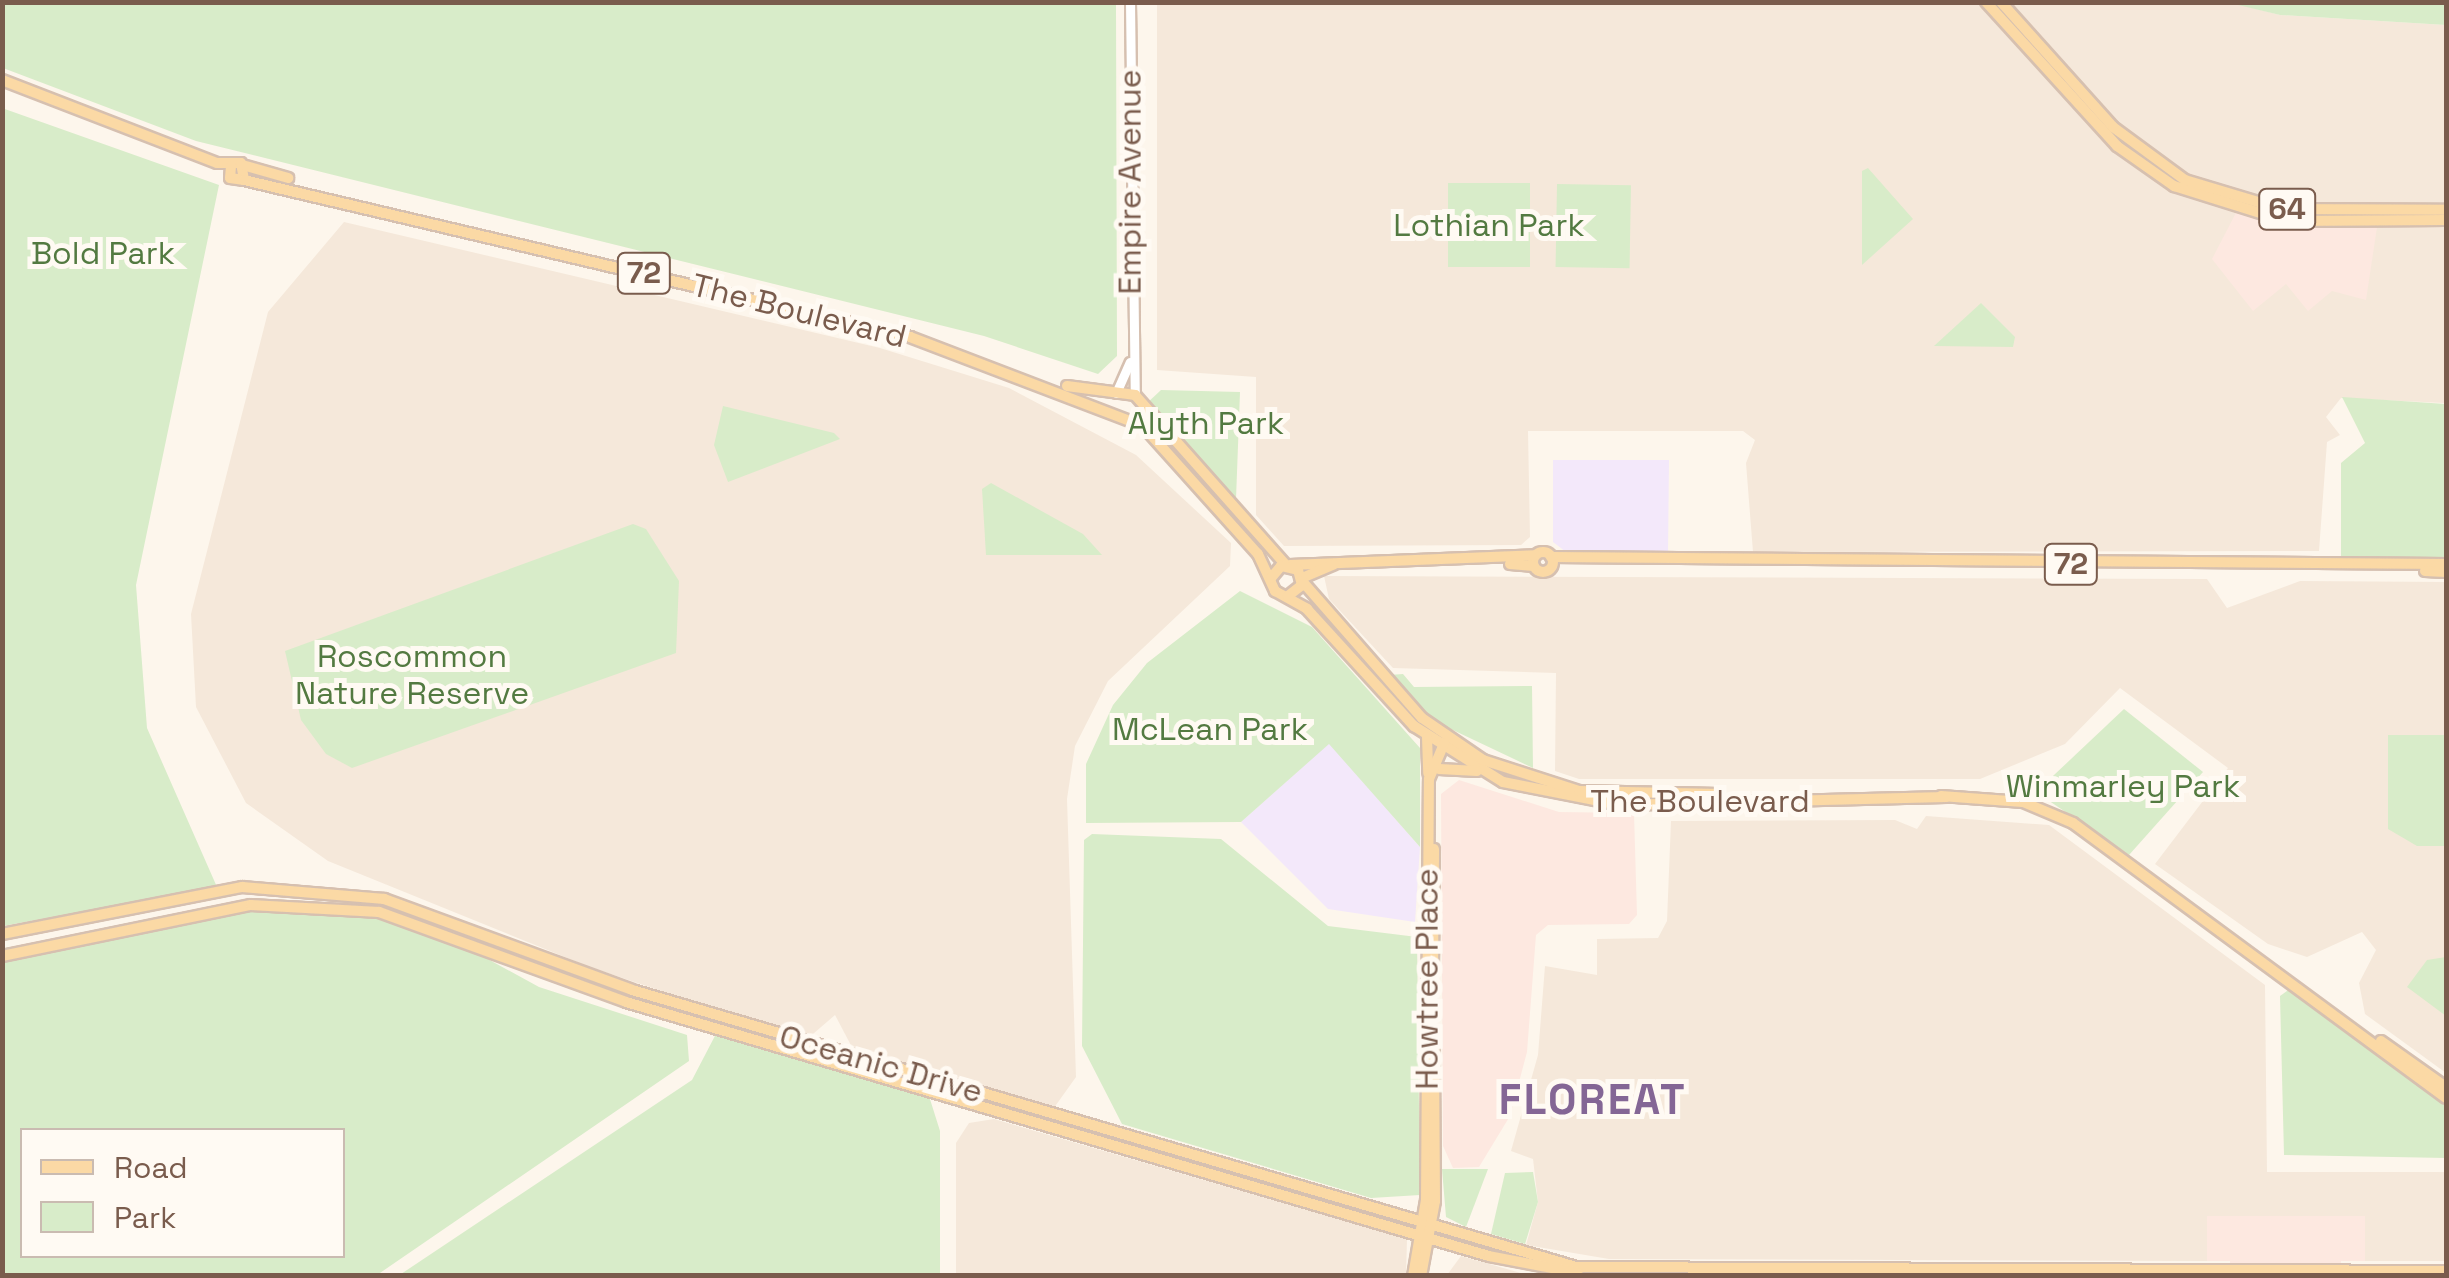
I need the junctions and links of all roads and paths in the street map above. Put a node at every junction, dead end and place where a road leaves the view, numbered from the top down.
1 (1130, 2) edge
2 (1986, 2) edge
3 (2001, 2) edge
4 (2, 84) edge
5 (246, 166) junction
6 (230, 171) junction
7 (244, 180) junction
8 (2302, 209) junction
9 (2446, 210) edge
10 (2446, 220) edge
11 (2324, 221) junction
12 (1130, 362) junction
13 (1114, 394) junction
14 (1137, 399) junction
15 (1111, 416) junction
16 (1130, 422) junction
17 (1534, 561) junction
18 (1551, 562) junction
19 (1288, 565) junction
20 (2446, 568) edge
21 (1271, 578) junction
22 (1302, 579) junction
23 (1288, 596) junction
24 (1427, 737) junction
25 (1447, 744) junction
26 (1438, 770) junction
27 (1482, 772) junction
28 (1429, 779) junction
29 (1946, 797) junction
30 (2, 934) edge
31 (2, 956) edge
32 (2257, 956) junction
33 (2446, 1088) edge
34 (2446, 1098) edge
35 (1435, 1201) junction
36 (1426, 1232) junction
37 (1449, 1232) junction
38 (1462, 1248) junction
39 (1425, 1258) junction
40 (1762, 1271) junction
41 (2446, 1271) edge
42 (1413, 1276) edge
43 (1420, 1276) edge

1 - 12 main road, Empire Avenue
2 - 11 main road, 64
3 - 8 main road, 64
4 - 6 main road, The Boulevard / 72
5 - 6 main road, The Boulevard / 72
5 - 7 main road
5 - 13 main road, The Boulevard / 72
6 - 7 main road, The Boulevard / 72
7 - 15 main road, The Boulevard / 72
8 - 9 main road, 64
8 - 11 main road
10 - 11 main road, 64
12 - 13 main road, Empire Avenue
12 - 14 main road, Empire Avenue
13 - 14 main road, 72
13 - 15 main road
14 - 16 main road
14 - 19 main road
15 - 16 main road, 72
16 - 21 main road, 72
17 - 18 main road, 72
17 - 18 main road, 72
17 - 19 main road, 72
17 - 22 main road, 72
18 - 20 main road, 72
19 - 21 main road
19 - 22 main road, The Boulevard
21 - 23 main road, 72
22 - 23 main road
22 - 25 main road, The Boulevard
23 - 24 main road, The Boulevard
24 - 25 main road, The Boulevard
24 - 28 main road
25 - 26 main road, Howtree Place
25 - 27 main road, The Boulevard
25 - 28 main road, Howtree Place
25 - 29 main road, The Boulevard
26 - 27 main road
26 - 35 main road, Howtree Place
27 - 29 main road, The Boulevard
28 - 36 main road, Howtree Place
29 - 32 main road, The Boulevard
30 - 36 main road, Oceanic Drive
31 - 36 main road, Oceanic Drive
32 - 33 main road, The Boulevard
32 - 34 main road, The Boulevard
35 - 36 main road, Howtree Place
35 - 37 main road
36 - 37 main road, Oceanic Drive
36 - 38 main road, Oceanic Drive
36 - 39 main road
36 - 42 main road
37 - 40 main road, Oceanic Drive
38 - 39 main road
38 - 40 main road, Oceanic Drive
39 - 43 main road
40 - 41 main road, Oceanic Drive

